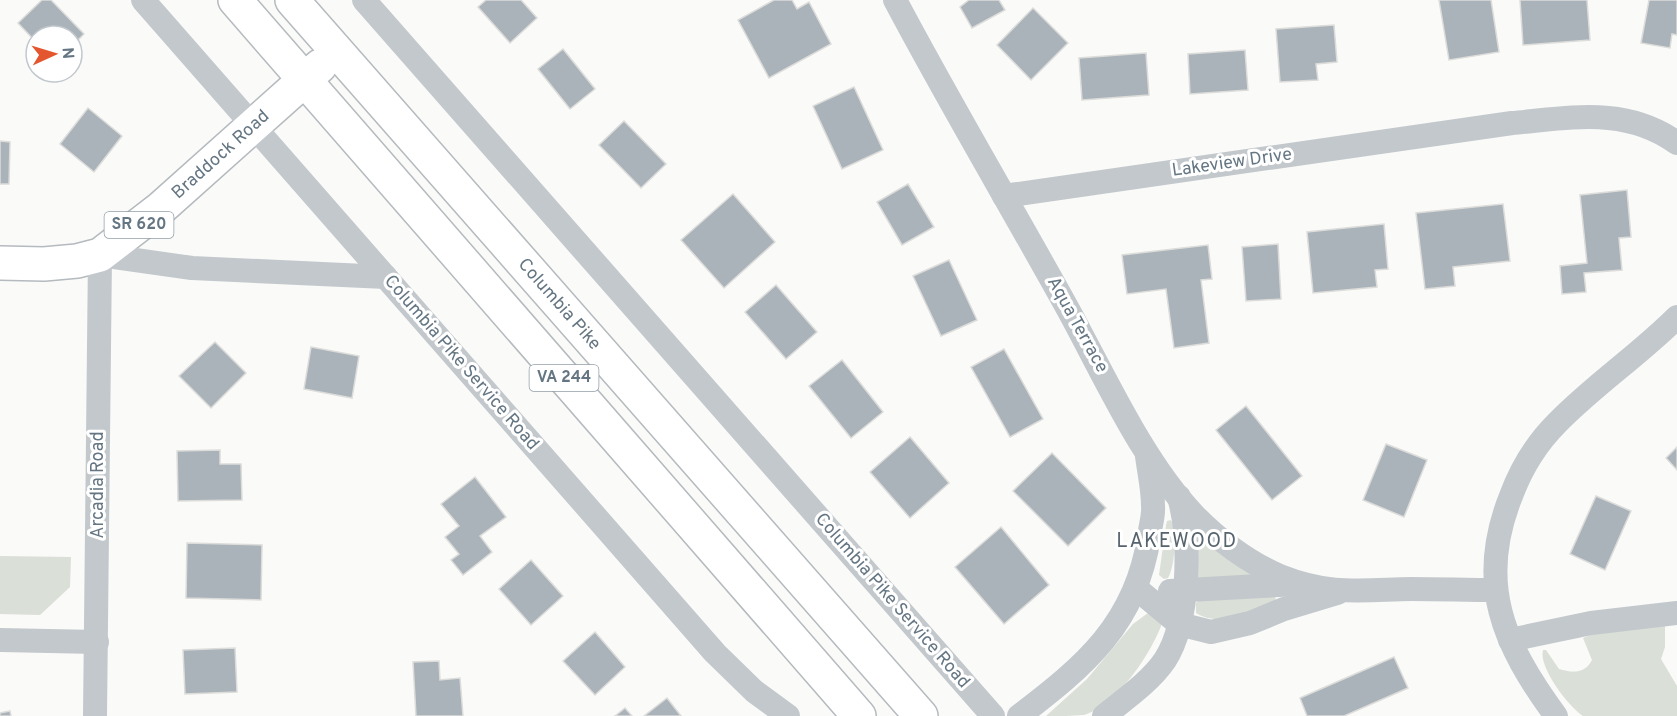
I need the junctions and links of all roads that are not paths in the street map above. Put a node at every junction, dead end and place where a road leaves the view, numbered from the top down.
1 (143, 0) edge
2 (236, 0) edge
3 (292, 0) edge
4 (363, 0) edge
5 (894, 0) edge
6 (337, 51) junction
7 (305, 80) junction
8 (253, 126) junction
9 (1677, 142) edge
10 (1004, 196) junction
11 (100, 255) junction
12 (0, 263) edge
13 (386, 277) junction
14 (1677, 317) edge
15 (1147, 456) junction
16 (1179, 496) junction
17 (1303, 584) junction
18 (1137, 589) junction
19 (1495, 590) junction
20 (1184, 592) junction
21 (1342, 592) junction
22 (1677, 613) edge
23 (1179, 624) junction
24 (0, 640) edge
25 (1510, 640) junction
26 (97, 642) junction
27 (95, 716) edge
28 (788, 716) edge
29 (859, 716) edge
30 (921, 716) edge
31 (993, 716) edge
32 (1019, 716) edge
33 (1104, 716) edge
34 (1556, 716) edge

1 - 8 street, Columbia Pike Service Road
2 - 7 main road, VA 244
3 - 6 main road, Columbia Pike / VA 244
4 - 31 street, Columbia Pike Service Road
5 - 10 street
6 - 7 main road, Braddock Road / SR 620
6 - 30 main road, Columbia Pike / VA 244
7 - 8 main road, Braddock Road / SR 620
7 - 29 main road, VA 244
8 - 11 main road, Braddock Road / SR 620
8 - 13 street, Columbia Pike Service Road
9 - 10 street, Lakeview Drive
10 - 15 street, Aqua Terrace
11 - 12 main road, Braddock Road / SR 620
11 - 13 street, Braddock Road
11 - 26 street, Arcadia Road
13 - 28 street, Columbia Pike Service Road
14 - 19 street
15 - 16 street, Aqua Terrace
15 - 18 street, Aqua Terrace
16 - 17 street, Aqua Terrace
16 - 20 street, Aqua Terrace
17 - 20 street, Aqua Terrace
17 - 21 street, Aqua Terrace
18 - 20 street, Aqua Terrace
18 - 23 street, Aqua Terrace
18 - 32 street, Aqua Terrace
19 - 21 street, Aqua Terrace
19 - 25 street
20 - 23 street, Aqua Terrace
21 - 23 street, Aqua Terrace
22 - 25 street
23 - 33 street, Aqua Terrace
24 - 26 street
25 - 34 street
26 - 27 street, Arcadia Road

